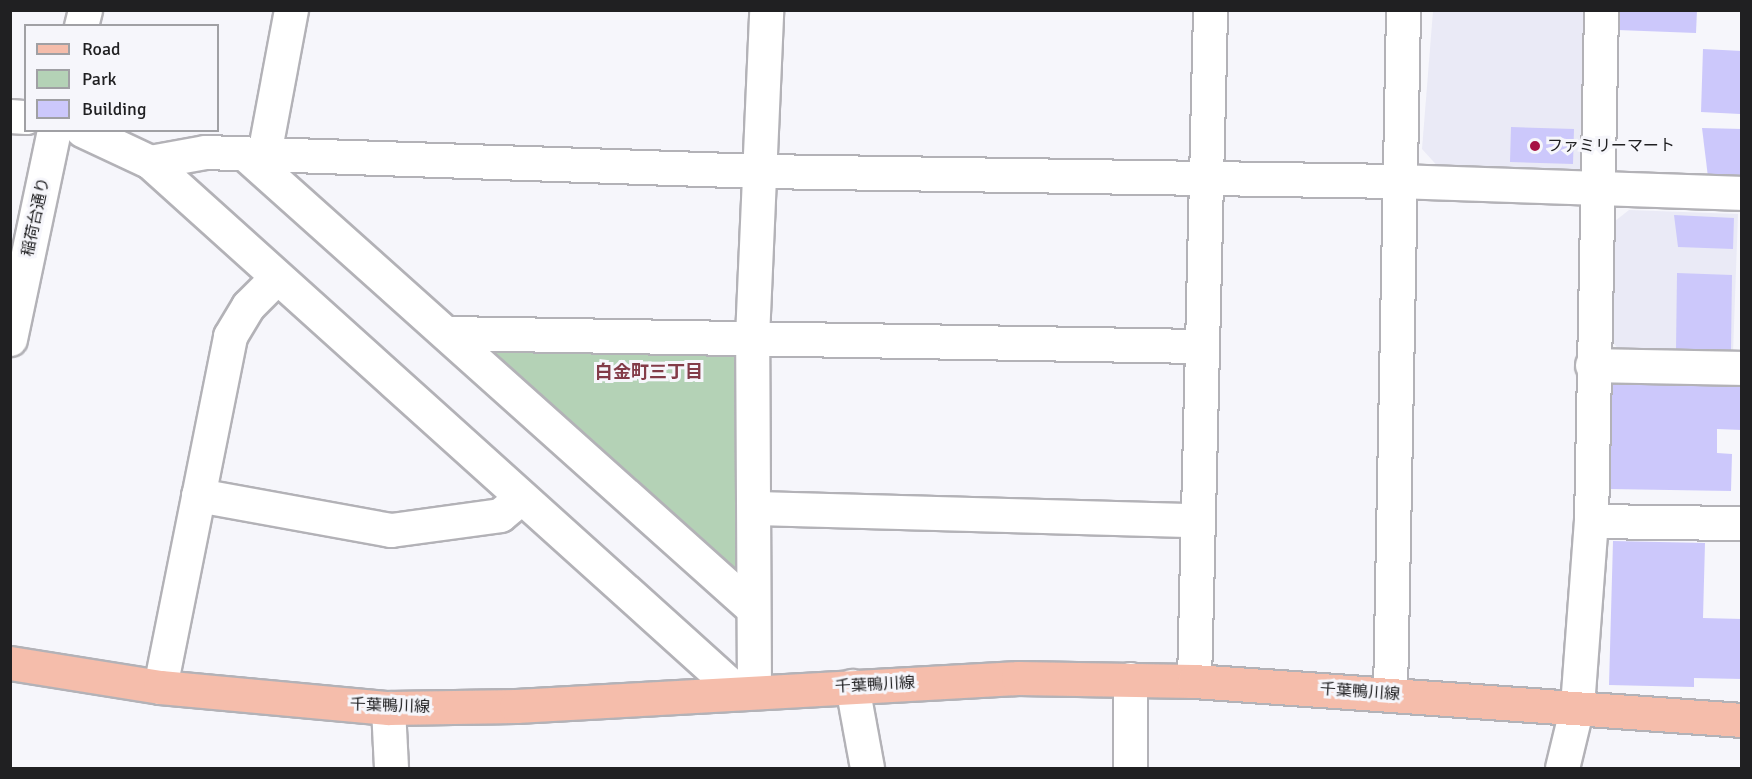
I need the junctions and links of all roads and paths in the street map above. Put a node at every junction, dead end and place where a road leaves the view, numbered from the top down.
1 (291, 10) edge
2 (766, 10) edge
3 (1210, 10) edge
4 (1403, 10) edge
5 (1601, 10) edge
6 (54, 132) edge
7 (86, 132) edge
8 (254, 154) junction
9 (150, 162) junction
10 (761, 171) junction
11 (1208, 179) junction
12 (1399, 181) junction
13 (1596, 189) junction
14 (1742, 193) edge
15 (275, 279) junction
16 (447, 333) junction
17 (752, 337) junction
18 (10, 339) edge
19 (1201, 346) junction
20 (1592, 365) junction
21 (1742, 368) edge
22 (198, 495) junction
23 (520, 498) junction
24 (755, 508) junction
25 (1197, 520) junction
26 (1591, 521) junction
27 (1742, 523) edge
28 (749, 605) junction
29 (10, 663) edge
30 (1131, 680) junction
31 (1194, 681) junction
32 (852, 686) junction
33 (159, 687) junction
34 (745, 690) junction
35 (1390, 694) junction
36 (1577, 706) junction
37 (388, 708) junction
38 (1742, 720) edge
39 (391, 768) edge
40 (867, 768) edge
41 (1130, 768) edge
42 (1562, 768) edge

1 - 8 street
2 - 10 street
3 - 11 street
4 - 12 street
5 - 13 street
6 - 18 street, 稲荷台通り
7 - 9 street
8 - 9 street
8 - 10 street
8 - 16 street
9 - 15 street
10 - 11 street
10 - 17 street
11 - 12 street
11 - 19 street
12 - 13 street
12 - 35 street
13 - 14 street
13 - 20 street
15 - 22 street
15 - 23 street
16 - 17 street
16 - 28 street
17 - 19 street
17 - 24 street
19 - 25 street
20 - 21 street
20 - 26 street
22 - 23 street
22 - 33 street
23 - 34 street
24 - 25 street
24 - 28 street
25 - 31 street
26 - 27 street
26 - 36 street
28 - 34 street
29 - 33 main road, 千葉鴨川線
30 - 31 main road, 千葉鴨川線
30 - 32 main road, 千葉鴨川線
30 - 41 street
31 - 35 main road, 千葉鴨川線
32 - 34 main road, 千葉鴨川線
32 - 40 street
33 - 37 main road, 千葉鴨川線
34 - 37 main road, 千葉鴨川線
35 - 36 main road, 千葉鴨川線
36 - 38 main road, 千葉鴨川線
36 - 42 street
37 - 39 street

